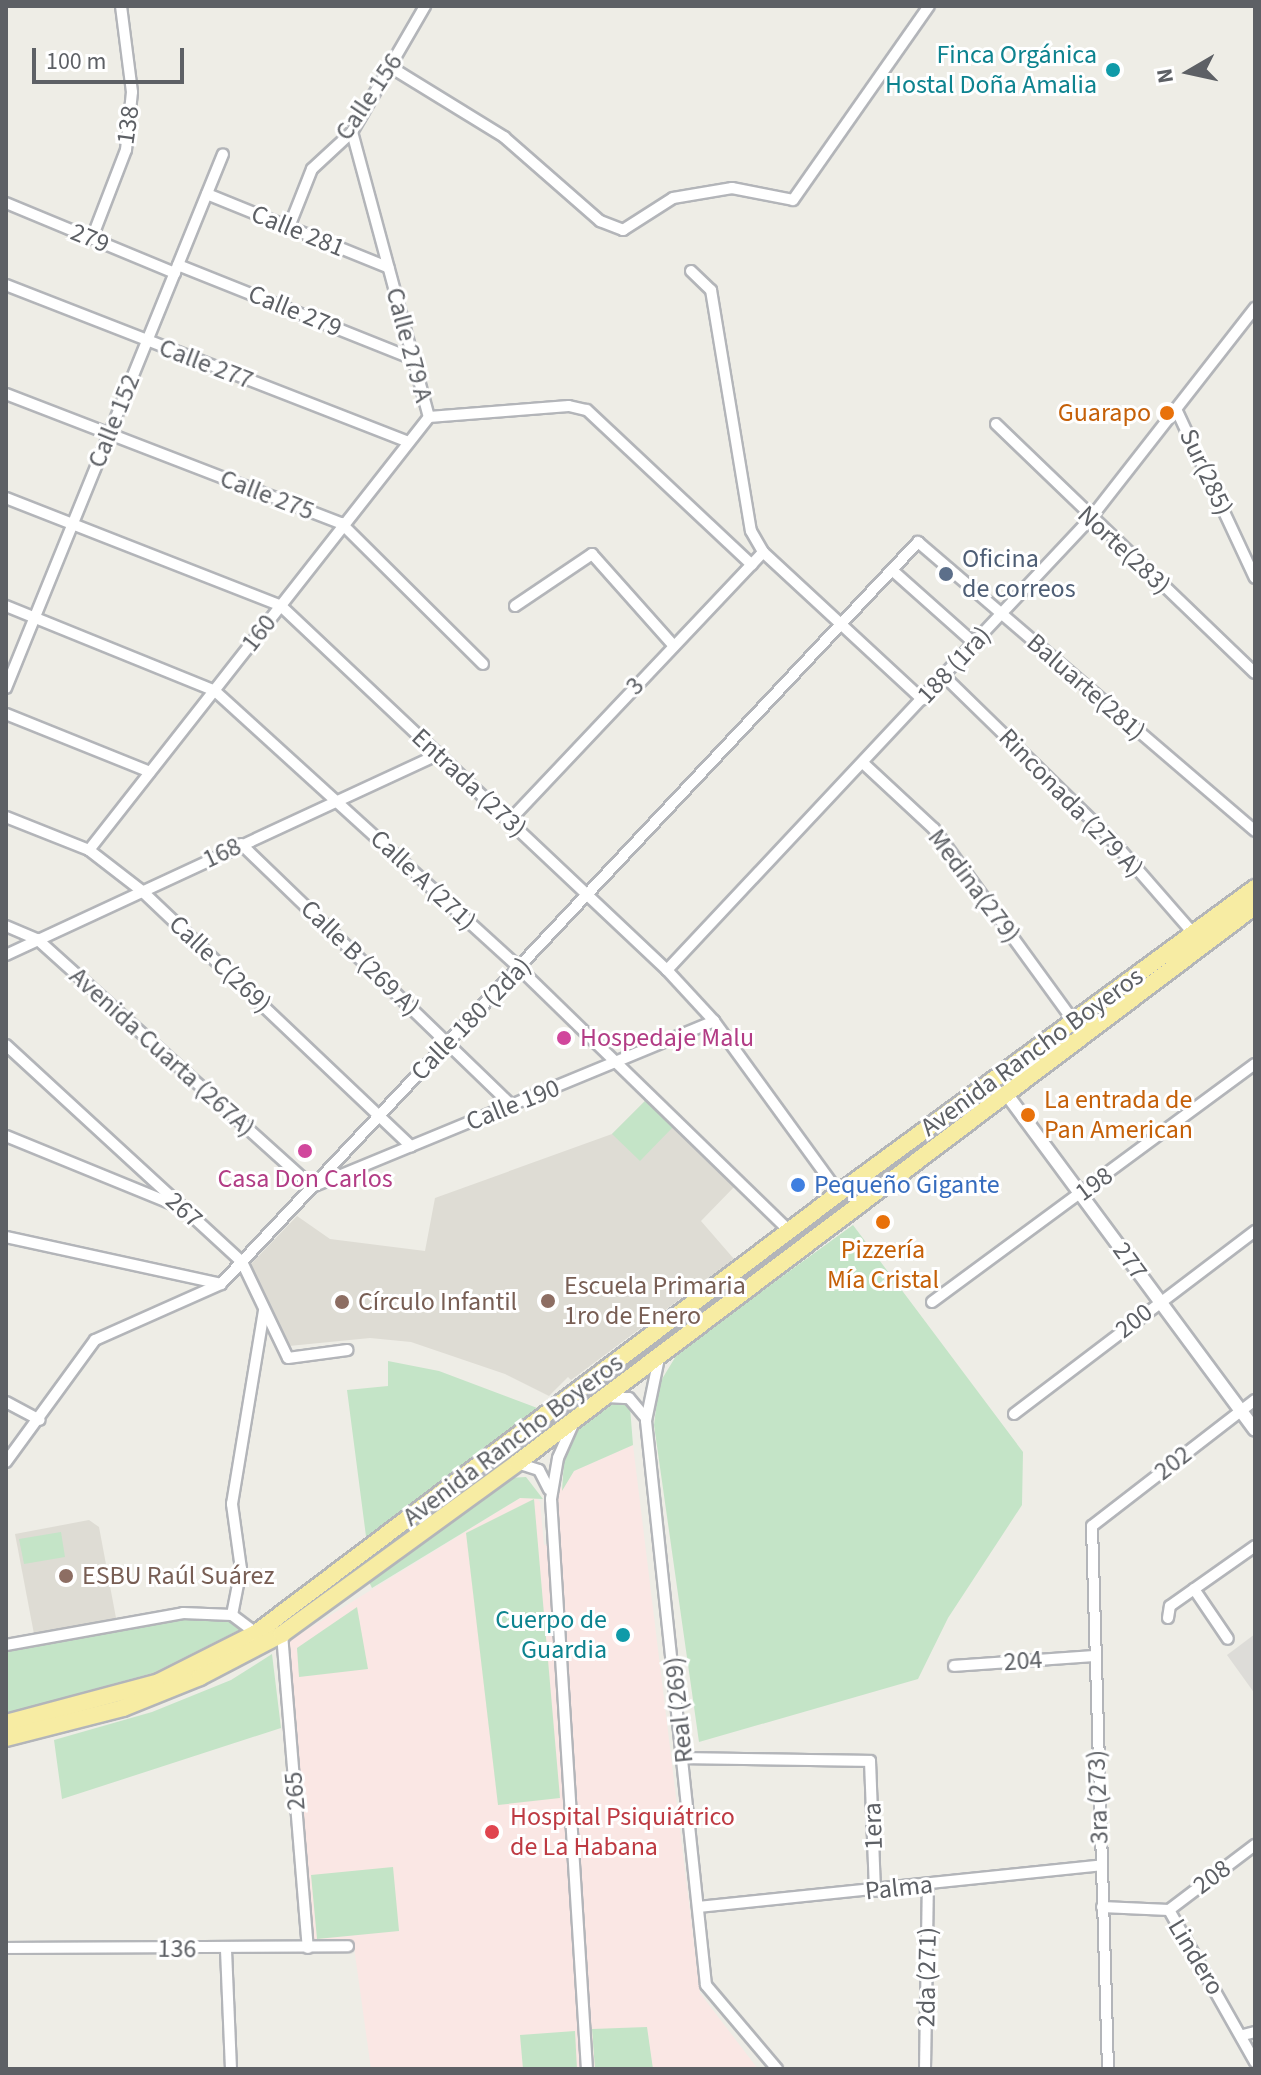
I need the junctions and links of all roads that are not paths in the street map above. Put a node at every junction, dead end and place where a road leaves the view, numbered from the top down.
1 (121, 6) edge
2 (425, 6) edge
3 (929, 6) edge
4 (392, 68) junction
5 (352, 132) junction
6 (223, 154) dead end
7 (207, 194) junction
8 (6, 203) edge
9 (289, 227) junction
10 (92, 238) junction
11 (389, 268) junction
12 (177, 269) junction
13 (691, 271) dead end
14 (6, 285) edge
15 (1255, 308) edge
16 (146, 340) junction
17 (411, 358) junction
18 (6, 394) edge
19 (1177, 411) junction
20 (429, 417) junction
21 (996, 424) dead end
22 (109, 434) junction
23 (406, 441) junction
24 (6, 498) edge
25 (1090, 519) junction
26 (341, 523) junction
27 (72, 525) junction
28 (918, 542) joint
29 (763, 552) junction
30 (752, 565) junction
31 (892, 570) junction
32 (1255, 578) edge
33 (6, 606) edge
34 (281, 606) junction
35 (515, 606) dead end
36 (1002, 614) junction
37 (35, 618) junction
38 (841, 624) junction
39 (975, 644) junction
40 (674, 646) junction
41 (483, 664) dead end
42 (1255, 673) edge
43 (945, 677) junction
44 (6, 688) edge
45 (215, 691) junction
46 (922, 699) junction
47 (6, 714) edge
48 (439, 754) junction
49 (863, 763) junction
50 (150, 772) junction
51 (336, 800) junction
52 (6, 817) edge
53 (509, 821) junction
54 (1255, 831) edge
55 (241, 844) junction
56 (89, 850) junction
57 (1255, 888) edge
58 (142, 891) junction
59 (588, 896) junction
60 (1255, 906) edge
61 (6, 926) edge
62 (1193, 933) junction
63 (37, 939) junction
64 (6, 955) edge
65 (520, 969) junction
66 (667, 970) junction
67 (1073, 1020) junction
68 (714, 1021) junction
69 (448, 1041) junction
70 (6, 1045) edge
71 (616, 1062) junction
72 (1255, 1064) edge
73 (1005, 1092) junction
74 (512, 1106) junction
75 (379, 1115) junction
76 (6, 1136) edge
77 (411, 1146) junction
78 (312, 1187) junction
79 (839, 1193) junction
80 (1080, 1194) junction
81 (179, 1206) junction
82 (789, 1231) junction
83 (1255, 1231) edge
84 (6, 1237) edge
85 (242, 1262) junction
86 (221, 1284) junction
87 (1160, 1301) junction
88 (932, 1302) dead end
89 (265, 1310) junction
90 (673, 1341) junction
91 (347, 1350) dead end
92 (1255, 1400) edge
93 (6, 1402) edge
94 (595, 1403) junction
95 (1240, 1411) junction
96 (1014, 1414) dead end
97 (577, 1417) junction
98 (40, 1420) junction
99 (646, 1421) junction
100 (1255, 1430) edge
101 (6, 1462) edge
102 (517, 1463) junction
103 (551, 1499) junction
104 (1092, 1526) joint
105 (1255, 1546) edge
106 (1194, 1589) junction
107 (232, 1615) junction
108 (1168, 1618) dead end
109 (256, 1633) junction
110 (282, 1634) junction
111 (1228, 1639) dead end
112 (6, 1645) edge
113 (1093, 1656) junction
114 (954, 1666) dead end
115 (6, 1723) edge
116 (6, 1738) edge
117 (684, 1758) junction
118 (1255, 1845) edge
119 (1101, 1865) junction
120 (928, 1885) junction
121 (875, 1891) junction
122 (698, 1907) junction
123 (1102, 1907) junction
124 (1169, 1910) junction
125 (348, 1946) dead end
126 (6, 1948) edge
127 (308, 1948) junction
128 (226, 1950) junction
129 (1255, 2032) edge
130 (1243, 2035) junction
131 (1255, 2062) edge
132 (231, 2069) edge
133 (587, 2069) edge
134 (777, 2069) edge
135 (925, 2069) edge
136 (1108, 2069) edge

1 - 10 street, 138
2 - 4 street, Calle 156
3 - 4 street
4 - 5 street, Calle 156
5 - 9 street, Calle 156
5 - 11 street, Calle 279 A
6 - 7 street, Calle 152
7 - 9 street, Calle 281
7 - 12 street, Calle 152
8 - 10 street, 279
9 - 11 street, Calle 281
10 - 12 street, 279
11 - 17 street, Calle 279 A
12 - 16 street, Calle 152
12 - 17 street, Calle 279
13 - 29 street
14 - 16 street, Calle 277
15 - 19 street, 188 (1ra)
16 - 22 street, Calle 152
16 - 23 street, Calle 277
17 - 20 street, Calle 279 A
18 - 22 street, Calle 275
19 - 25 street, 188 (1ra)
19 - 32 street, Sur(285)
20 - 23 street, 160
20 - 30 street, Calle 279 A
21 - 25 street, Norte(283)
22 - 26 street, Calle 275
22 - 27 street, Calle 152
23 - 26 street, 160
24 - 27 street, Entrada (273)
25 - 36 street, 188 (1ra)
25 - 42 street, Norte(283)
26 - 34 street, 160
26 - 41 street, Calle 275
27 - 34 street, Entrada (273)
27 - 37 street, Calle 152
28 - 31 street, Calle 180 (2da)
28 - 36 street, Baluarte(281)
29 - 30 street, 3
29 - 38 street
30 - 40 street, 3
31 - 38 street, Calle 180 (2da)
31 - 39 street
33 - 37 street, Calle A (271)
34 - 45 street, 160
34 - 48 street, Entrada (273)
35 - 40 street
36 - 39 street, 188 (1ra)
36 - 54 street, Baluarte(281)
37 - 44 street, Calle 152
37 - 45 street, Calle A (271)
38 - 46 street
38 - 59 street, Calle 180 (2da)
39 - 43 street, 188 (1ra)
40 - 53 street, 3
43 - 46 street, 188 (1ra)
43 - 62 street, Rinconada (279 A)
45 - 50 street, 160
45 - 51 street, Calle A (271)
46 - 49 street, 188 (1ra)
47 - 50 street
48 - 51 street, 168
48 - 53 street, Entrada (273)
49 - 66 street, 188 (1ra)
49 - 67 street, Medina(279)
50 - 56 street, 160
51 - 55 street, 168
51 - 65 street, Calle A (271)
52 - 56 street, Calle C(269)
53 - 59 street, Entrada (273)
55 - 58 street, 168
55 - 69 street, Calle B (269 A)
56 - 58 street, Calle C(269)
57 - 62 highway, Avenida Rancho Boyeros
58 - 63 street, 168
58 - 75 street, Calle C(269)
59 - 65 street, Calle 180 (2da)
59 - 66 street, Entrada (273)
60 - 73 highway, Avenida Rancho Boyeros
61 - 63 street, Avenida Cuarta (267A)
62 - 67 highway, Avenida Rancho Boyeros
63 - 64 street, 168
63 - 78 street, Avenida Cuarta (267A)
65 - 69 street, Calle 180 (2da)
65 - 71 street, Calle A (271)
66 - 68 street, Entrada (273)
67 - 79 highway, Avenida Rancho Boyeros
68 - 71 street, Calle 190
68 - 79 street, Entrada (273)
69 - 74 street, Calle B (269 A)
69 - 75 street, Calle 180 (2da)
70 - 81 street, 267
71 - 74 street, Calle 190
71 - 82 street, Calle A (271)
72 - 80 street, 198
73 - 80 street, 277
73 - 90 highway, Avenida Rancho Boyeros
74 - 77 street, Calle 190
75 - 77 street, Calle C(269)
75 - 78 street, Calle 180 (2da)
76 - 81 street
77 - 78 street, Calle 190
78 - 85 street, Calle 180 (2da)
79 - 82 highway, Avenida Rancho Boyeros
80 - 87 street, 277
80 - 88 street, 198
81 - 85 street, 267
82 - 109 highway, Avenida Rancho Boyeros
83 - 87 street, 200
84 - 86 street
85 - 86 street, Calle 180 (2da)
85 - 89 street, 267
86 - 98 street, Calle 180 (2da)
87 - 95 street, 277
87 - 96 street, 200
89 - 91 street, 267
89 - 107 street
90 - 94 highway, Avenida Rancho Boyeros
90 - 99 street, Real (269)
92 - 95 street, 202
93 - 98 street
94 - 97 highway, Avenida Rancho Boyeros
94 - 99 street
95 - 100 street, 277
95 - 104 street, 202
97 - 102 highway, Avenida Rancho Boyeros
97 - 103 street
98 - 101 street, Calle 180 (2da)
99 - 117 street, Real (269)
102 - 103 street
102 - 110 highway, Avenida Rancho Boyeros
103 - 133 street
104 - 113 street, 3ra (273)
105 - 106 street
106 - 108 street
106 - 111 street
107 - 109 street
107 - 112 street
109 - 115 highway, Avenida Rancho Boyeros
110 - 116 highway, Avenida Rancho Boyeros
110 - 127 street, 265
113 - 114 street, 204
113 - 119 street, 3ra (273)
117 - 121 street, 1era
117 - 122 street, Real (269)
118 - 124 street, 208
119 - 120 street, Palma
119 - 123 street, 3ra (273)
120 - 121 street, Palma
120 - 135 street, 2da (271)
121 - 122 street, Palma
122 - 134 street, Real (269)
123 - 124 street, Lindero
123 - 136 street, 3ra (273)
124 - 130 street, Lindero
125 - 127 street, 136
126 - 128 street, 136
127 - 128 street, 136
128 - 132 street
129 - 130 street
130 - 131 street, Lindero

